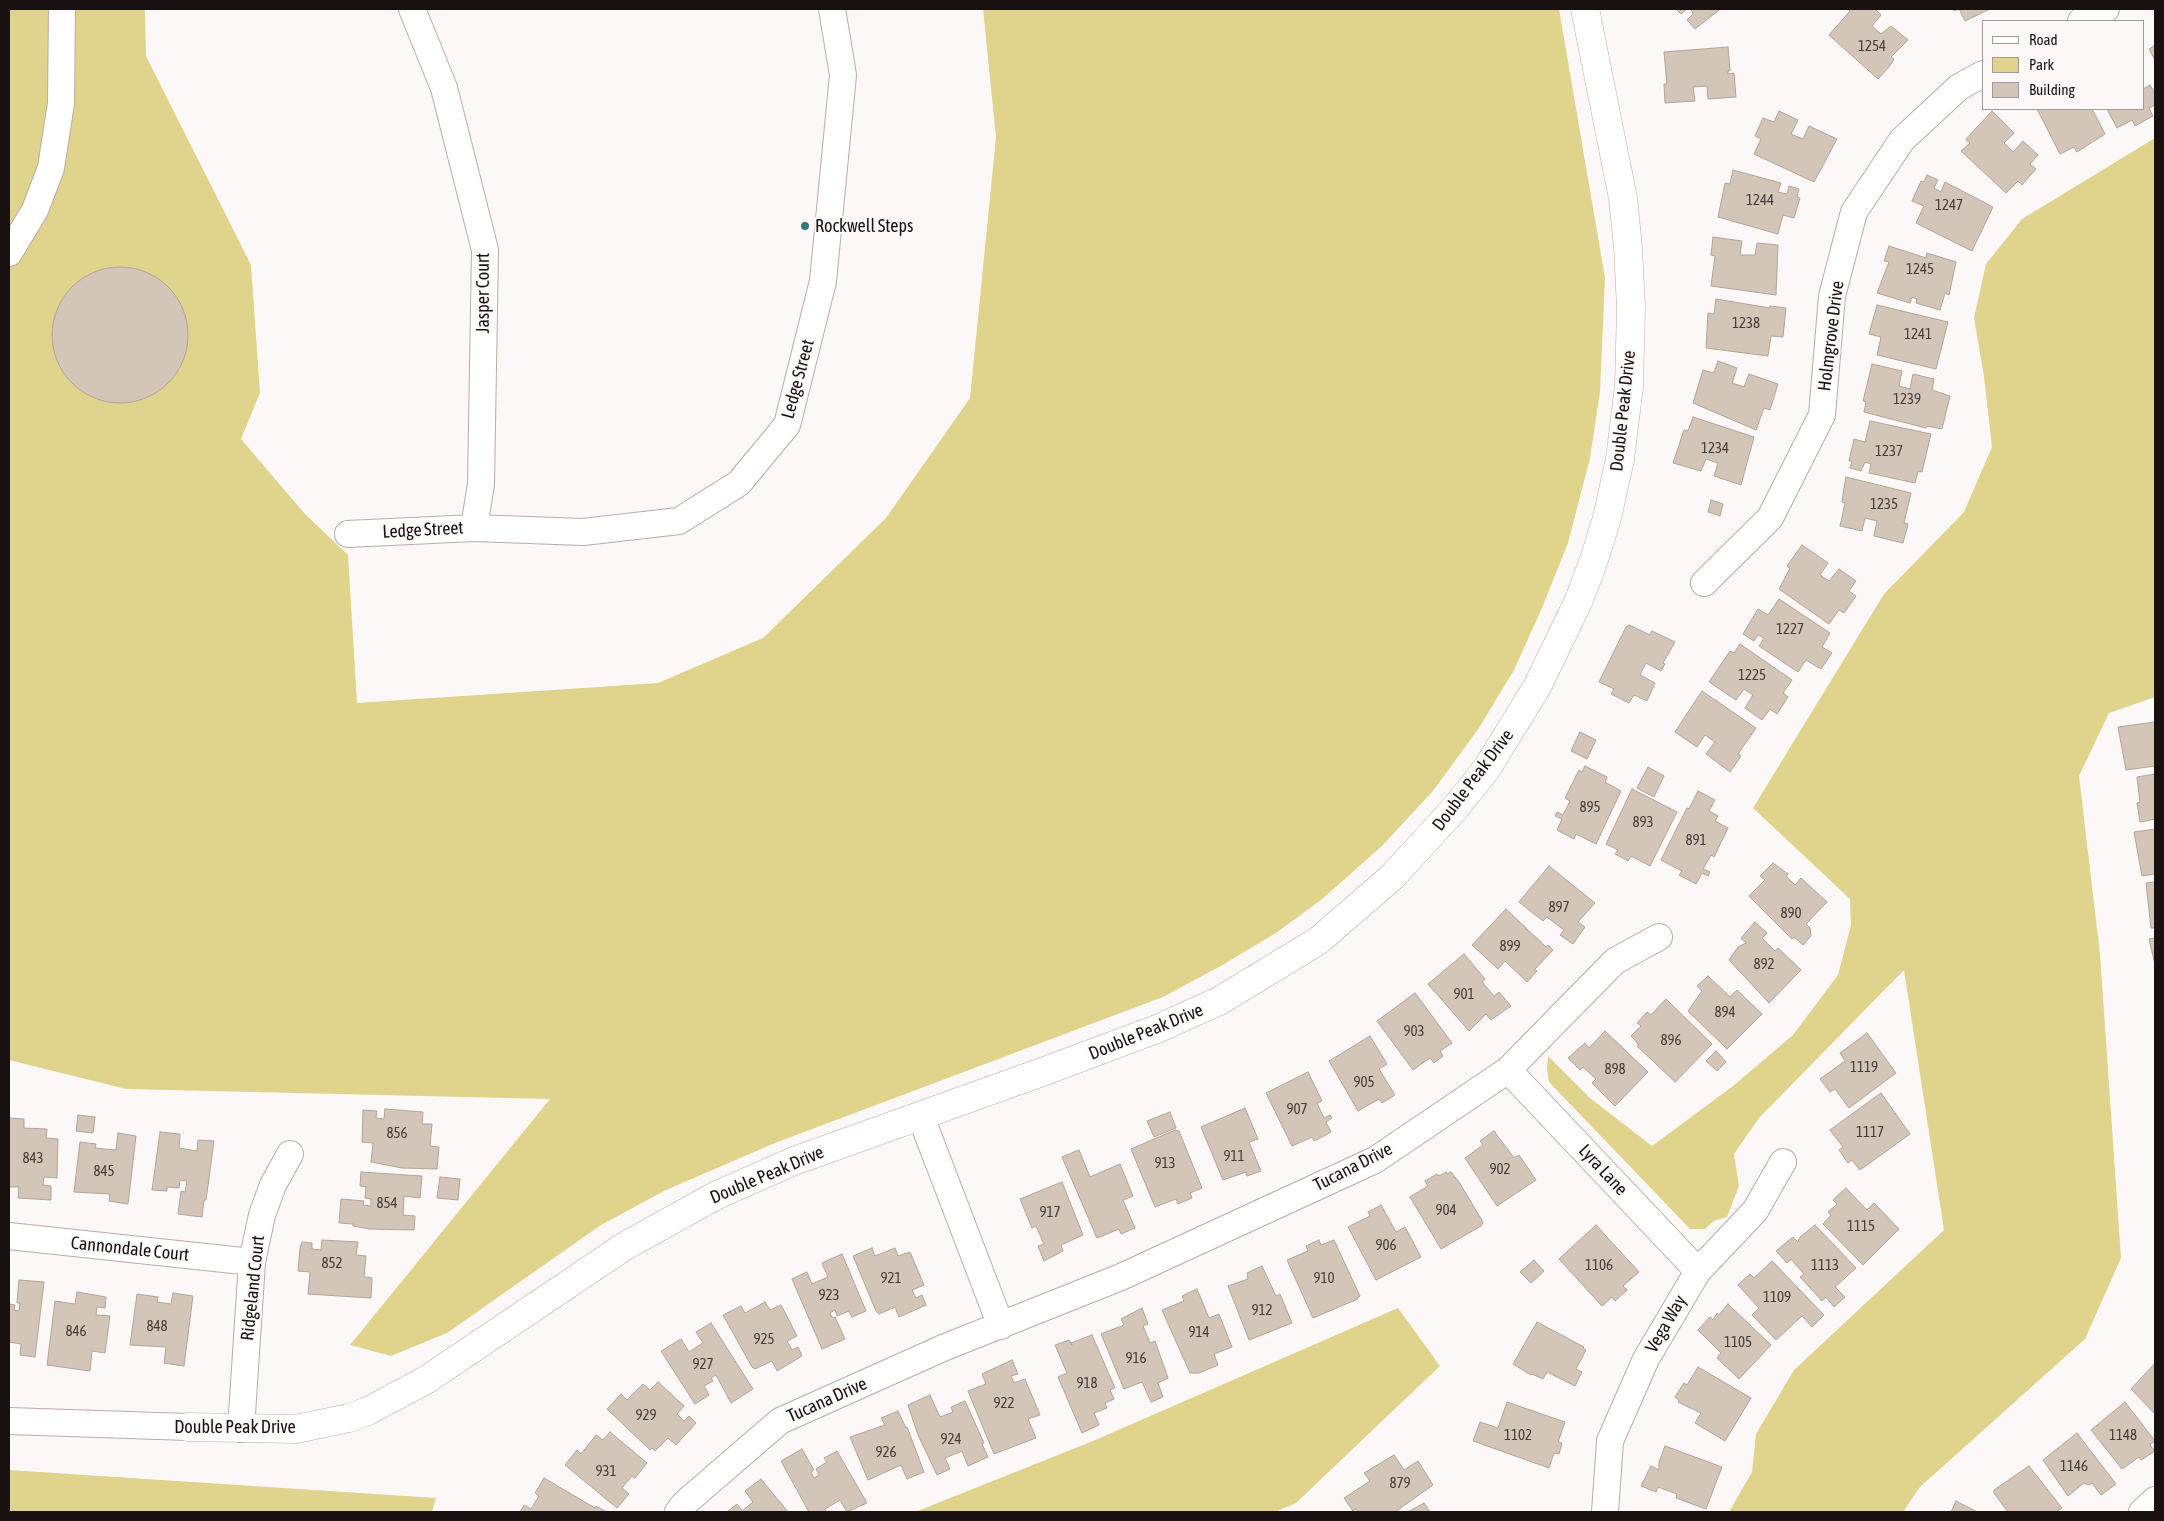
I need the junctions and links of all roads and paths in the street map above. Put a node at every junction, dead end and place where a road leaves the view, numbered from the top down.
1 (62, 9) edge
2 (412, 9) edge
3 (832, 9) edge
4 (1585, 9) edge
5 (1982, 75) edge
6 (9, 253) edge
7 (474, 528) junction
8 (348, 534) dead end
9 (1704, 583) dead end
10 (1659, 937) dead end
11 (1508, 1070) junction
12 (921, 1117) junction
13 (290, 1154) dead end
14 (1783, 1162) dead end
15 (9, 1236) edge
16 (252, 1262) junction
17 (1698, 1271) junction
18 (1001, 1326) junction
19 (9, 1421) edge
20 (188, 1427) joint
21 (241, 1429) junction
22 (2155, 1500) edge
23 (678, 1512) edge
24 (1605, 1512) edge
25 (2142, 1512) edge

1 - 6 street
2 - 7 street, Jasper Court
3 - 7 street, Ledge Street
4 - 12 street, Double Peak Drive
5 - 9 street, Holmgrove Drive
7 - 8 street, Ledge Street
10 - 11 street, Tucana Drive
11 - 17 street, Lyra Lane
11 - 18 street, Tucana Drive
12 - 18 street
12 - 21 street, Double Peak Drive
13 - 16 street, Ridgeland Court
14 - 17 street, Vega Way
15 - 16 street, Cannondale Court
16 - 21 street, Ridgeland Court
17 - 24 street, Vega Way
18 - 23 street, Tucana Drive
19 - 20 street, Double Peak Drive
20 - 21 street, Double Peak Drive
22 - 25 street

